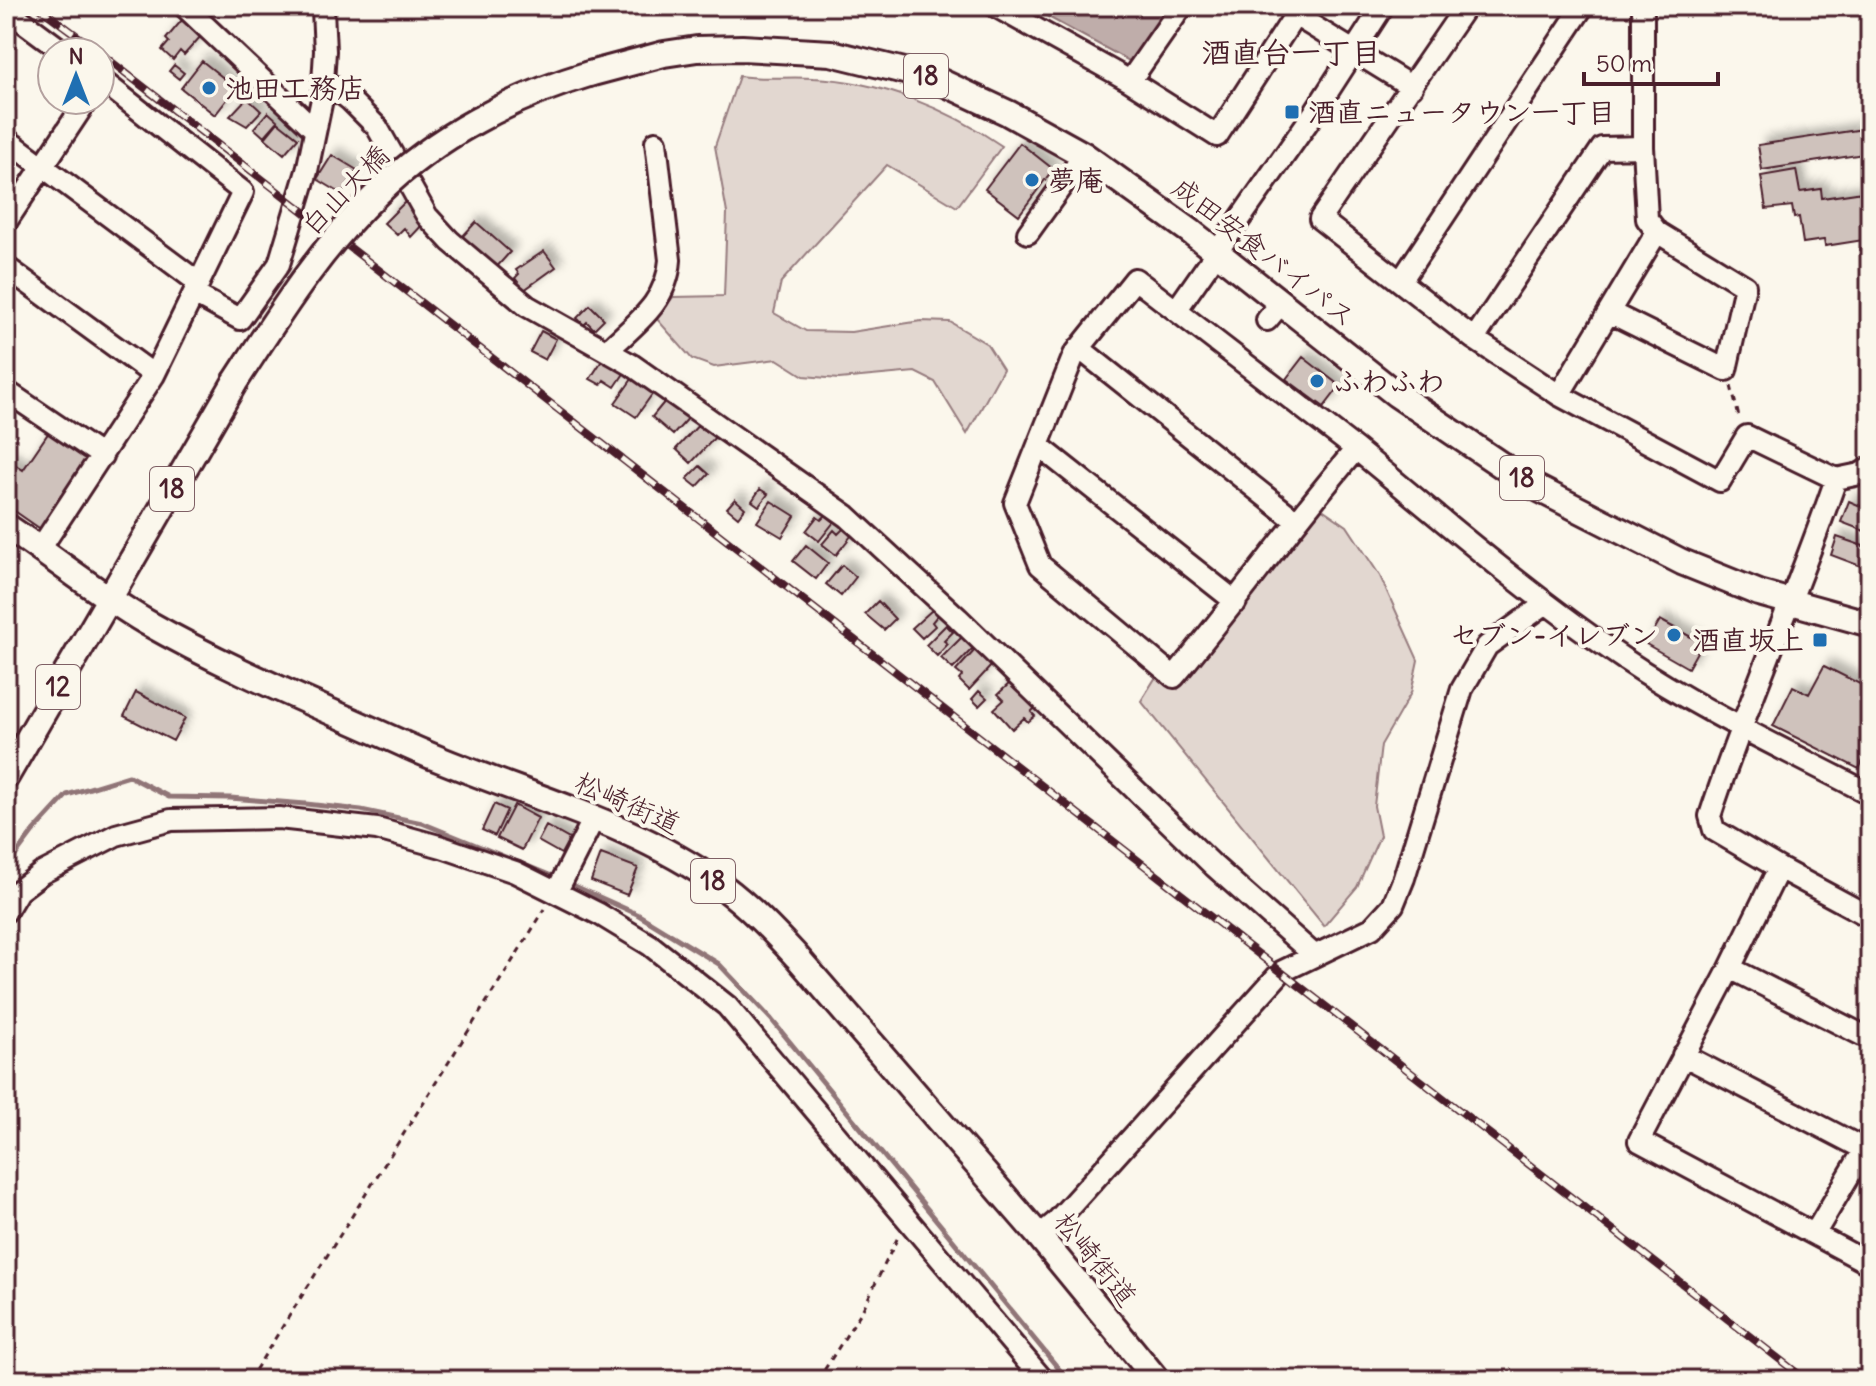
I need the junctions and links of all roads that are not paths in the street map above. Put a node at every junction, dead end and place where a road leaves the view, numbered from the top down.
1 (184, 6) edge
2 (995, 6) edge
3 (1182, 6) edge
4 (1383, 6) edge
5 (1466, 6) edge
6 (1583, 6) edge
7 (1643, 6) edge
8 (322, 7) edge
9 (6, 9) edge
10 (1298, 11) edge
11 (42, 36) edge
12 (1354, 52) junction
13 (589, 74) joint
14 (324, 80) junction
15 (1130, 81) junction
16 (1412, 87) junction
17 (116, 93) edge
18 (77, 116) edge
19 (315, 130) junction
20 (6, 139) edge
21 (656, 142) dead end
22 (1643, 147) junction
23 (1084, 155) junction
24 (44, 167) junction
25 (6, 222) edge
26 (1657, 232) junction
27 (1028, 233) dead end
28 (1219, 253) junction
29 (6, 267) edge
30 (1401, 281) junction
31 (196, 288) junction
32 (1177, 309) junction
33 (1609, 312) junction
34 (1474, 339) junction
35 (1079, 348) junction
36 (607, 351) junction
37 (154, 375) junction
38 (6, 391) edge
39 (1559, 395) junction
40 (1039, 446) junction
41 (1356, 449) junction
42 (102, 456) junction
43 (1867, 477) edge
44 (1836, 479) junction
45 (1295, 520) junction
46 (6, 526) edge
47 (40, 549) junction
48 (109, 596) junction
49 (1791, 601) junction
50 (1236, 602) junction
51 (1545, 604) junction
52 (1870, 624) edge
53 (1740, 727) junction
54 (6, 777) edge
55 (1870, 794) edge
56 (594, 818) junction
57 (1779, 868) junction
58 (561, 883) junction
59 (6, 911) edge
60 (1870, 917) edge
61 (1314, 955) junction
62 (1730, 968) junction
63 (1870, 1039) edge
64 (1683, 1055) junction
65 (1868, 1147) edge
66 (1815, 1233) junction
67 (1039, 1236) junction
68 (1870, 1264) edge
69 (1043, 1380) edge
70 (1157, 1380) edge

1 - 19 street
2 - 15 street
3 - 15 street
4 - 12 street
5 - 16 street
6 - 30 street
7 - 22 street
8 - 14 street
9 - 11 street
10 - 12 street
10 - 15 street
12 - 16 street
12 - 28 street
13 - 23 main road, 成田安食バイパス / 18
13 - 48 main road, 白山大橋 / 18, bridge
14 - 19 street
14 - 36 street
16 - 30 street
17 - 31 street
18 - 24 street
19 - 31 street
20 - 24 street
21 - 36 street
22 - 26 street
22 - 34 street
23 - 27 street
23 - 28 main road, 成田安食バイパス / 18
24 - 25 street
24 - 31 street
26 - 33 street
26 - 33 street
28 - 32 street
28 - 49 main road, 成田安食バイパス / 18
29 - 37 street
30 - 34 street
31 - 37 street
32 - 35 street
32 - 41 street
33 - 39 street
34 - 39 street
35 - 40 street
35 - 45 street
36 - 61 street
37 - 42 street
38 - 42 street
39 - 44 street
40 - 50 street
40 - 50 street
41 - 45 street
41 - 51 street
42 - 47 street
43 - 44 street
44 - 49 street
45 - 50 street
46 - 47 main road, 松崎街道 / 18
47 - 48 main road, 松崎街道 / 18
48 - 54 main road, 12
48 - 56 main road, 松崎街道 / 18
49 - 52 main road, 成田安食バイパス / 18
49 - 53 street
51 - 53 street
51 - 61 street
53 - 55 street
53 - 57 street
56 - 58 street
56 - 67 main road, 松崎街道 / 18
57 - 60 street
57 - 62 street
58 - 59 street
58 - 69 street
61 - 67 street
62 - 63 street
62 - 64 street
64 - 65 street
64 - 66 street
65 - 66 street
66 - 68 street
67 - 70 main road, 松崎街道 / 18

